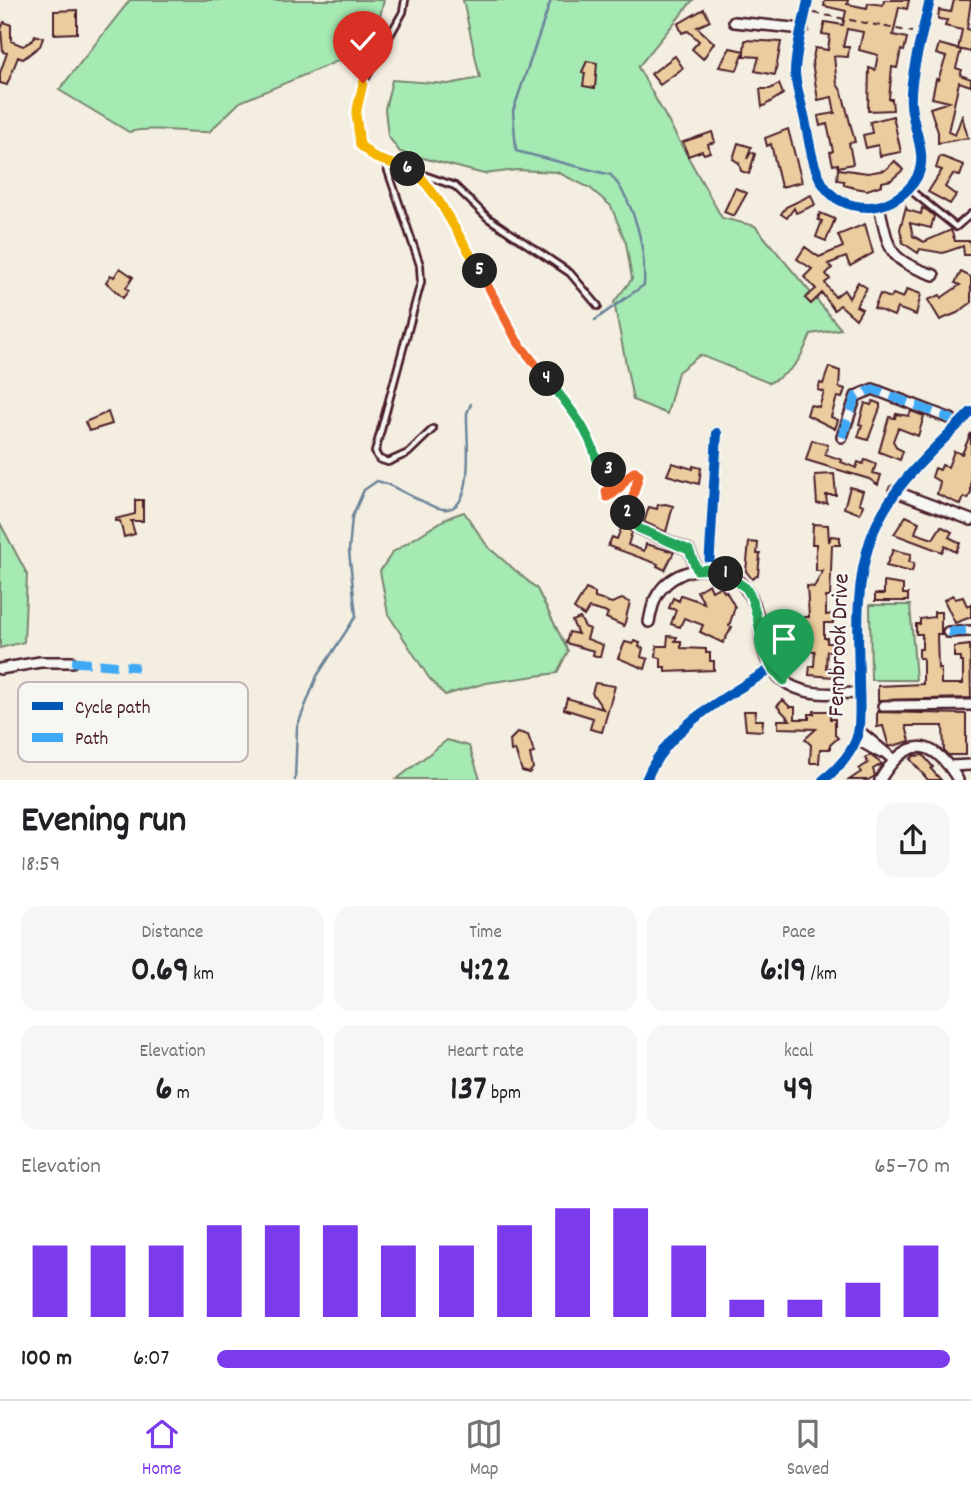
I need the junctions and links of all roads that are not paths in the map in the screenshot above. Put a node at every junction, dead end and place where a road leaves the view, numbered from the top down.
1 (405, 0) edge
2 (808, 0) edge
3 (930, 0) edge
4 (734, 22) dead end
5 (803, 29) junction
6 (385, 162) junction
7 (909, 188) junction
8 (879, 206) junction
9 (971, 214) edge
10 (934, 275) dead end
11 (598, 306) dead end
12 (971, 412) edge
13 (958, 425) junction
14 (433, 429) dead end
15 (717, 433) dead end
16 (842, 437) dead end
17 (894, 491) junction
18 (971, 520) edge
19 (638, 528) road end
20 (709, 569) junction
21 (697, 570) junction
22 (649, 622) dead end
23 (971, 631) edge
24 (948, 632) dead end
25 (72, 662) dead end
26 (0, 669) edge
27 (771, 669) junction
28 (859, 693) junction
29 (971, 705) edge
30 (883, 706) dead end
31 (857, 735) junction
32 (892, 762) junction
33 (971, 765) edge
34 (950, 766) junction
35 (646, 779) edge
36 (823, 779) edge
37 (880, 779) edge
38 (958, 779) edge

1 - 6 lane
2 - 5 street
3 - 7 street
4 - 5 street
5 - 8 street
6 - 11 lane
6 - 14 lane
7 - 8 street
7 - 9 lane
8 - 10 street
12 - 13 street, Fernbrook Drive
13 - 16 street
13 - 17 street, Fernbrook Drive
15 - 20 street
17 - 18 street
17 - 28 street, Fernbrook Drive
19 - 21 street
20 - 21 street
20 - 27 street
21 - 22 street
23 - 24 street
25 - 26 street
27 - 28 street
27 - 35 street
28 - 31 street, Fernbrook Drive
29 - 30 street
31 - 32 street
31 - 36 street, Fernbrook Drive
32 - 34 street
32 - 37 street
33 - 34 street
34 - 38 street

